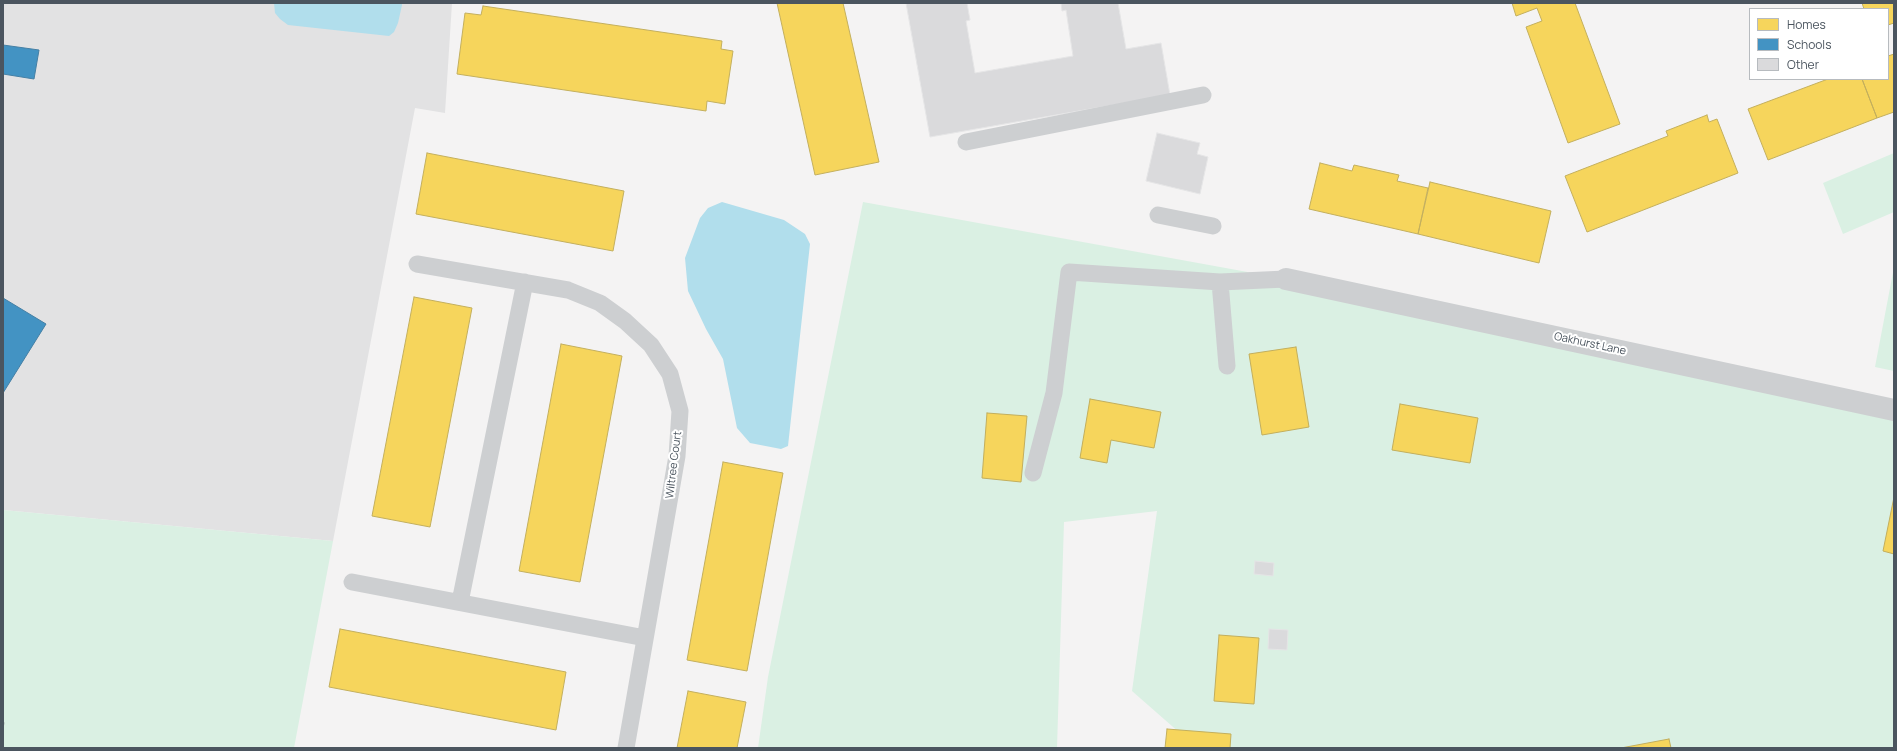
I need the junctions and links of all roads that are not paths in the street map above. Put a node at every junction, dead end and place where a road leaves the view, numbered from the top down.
1 (1203, 95) dead end
2 (966, 142) dead end
3 (1158, 215) dead end
4 (1213, 226) dead end
5 (417, 264) dead end
6 (1286, 279) joint
7 (525, 282) junction
8 (1220, 282) junction
9 (1227, 366) dead end
10 (1894, 410) edge
11 (1032, 473) dead end
12 (352, 582) dead end
13 (460, 602) junction
14 (645, 638) junction
15 (626, 748) edge

1 - 2 lane
3 - 4 lane
5 - 7 lane, Wiltree Court
6 - 8 lane
6 - 10 street, Oakhurst Lane
7 - 13 lane
7 - 14 lane, Wiltree Court
8 - 9 lane
8 - 11 lane
12 - 13 lane
13 - 14 lane
14 - 15 lane, Wiltree Court

